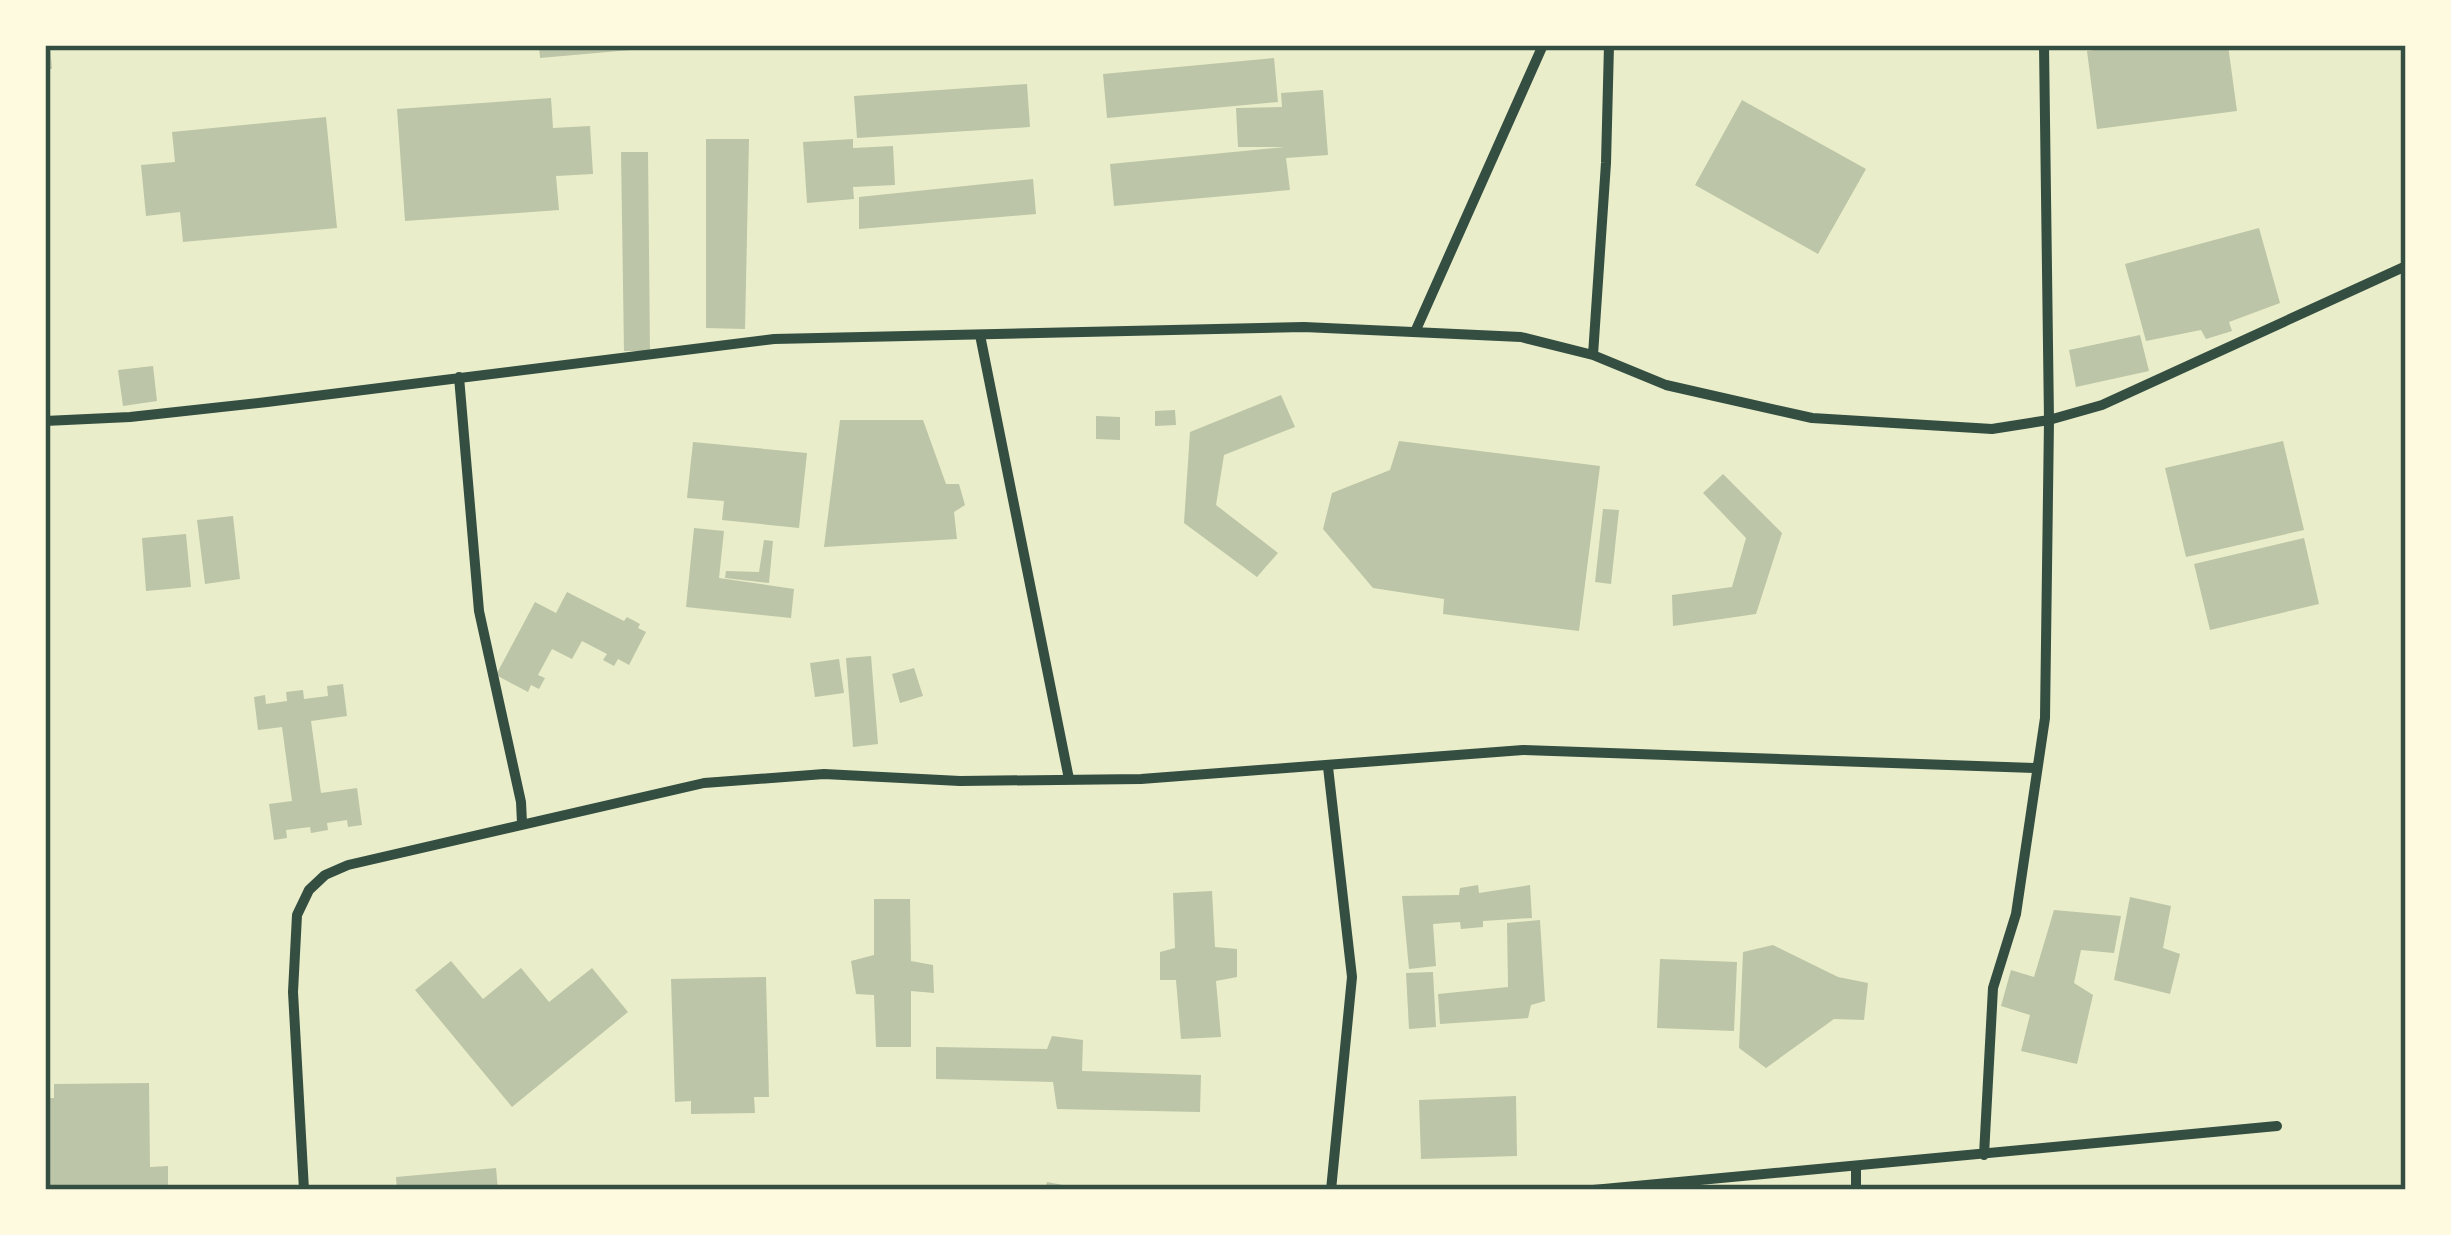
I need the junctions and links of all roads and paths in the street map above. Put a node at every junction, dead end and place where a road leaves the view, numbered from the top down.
1 (1543, 45) edge
2 (1609, 45) edge
3 (2044, 45) edge
4 (2406, 266) edge
5 (1415, 332) junction
6 (980, 335) junction
7 (1593, 355) junction
8 (459, 377) junction
9 (2048, 420) junction
10 (45, 421) edge
11 (1328, 767) junction
12 (2037, 768) junction
13 (1069, 779) junction
14 (522, 823) junction
15 (2277, 1126) dead end
16 (1984, 1155) junction
17 (1856, 1166) junction
18 (304, 1190) edge
19 (1330, 1190) edge
20 (1593, 1190) edge
21 (1856, 1190) edge

1 - 5 street
2 - 7 street
3 - 9 street
4 - 9 street
5 - 6 street
5 - 7 street
6 - 8 street
6 - 13 street
7 - 9 street
8 - 10 street
8 - 14 street
9 - 12 street
11 - 12 street
11 - 13 street
11 - 19 street
12 - 16 street
13 - 14 street
14 - 18 street
15 - 16 street
16 - 17 street
17 - 20 street
17 - 21 street

